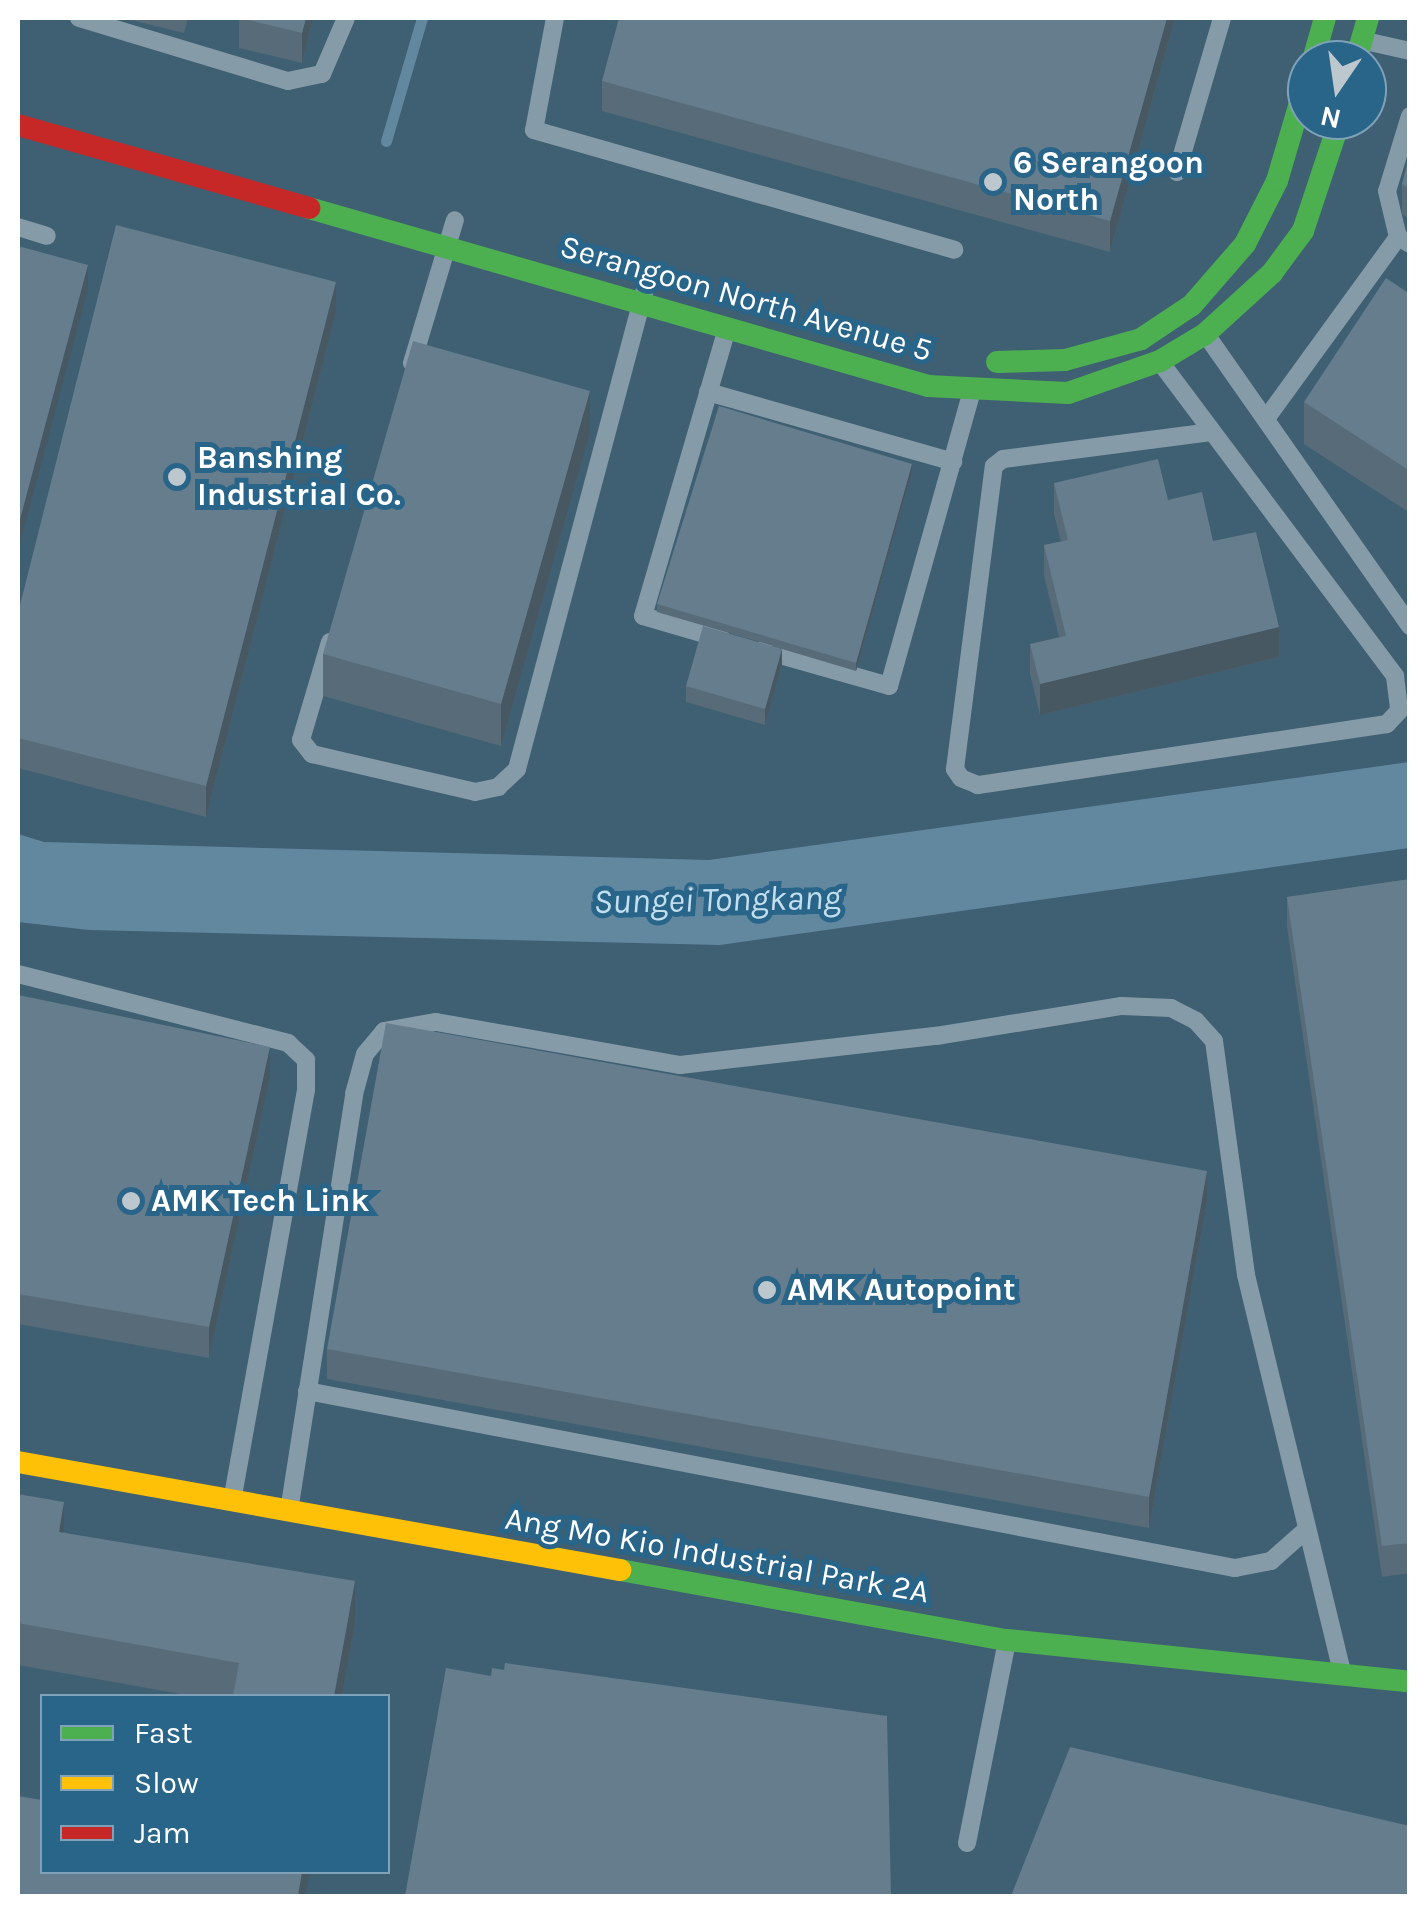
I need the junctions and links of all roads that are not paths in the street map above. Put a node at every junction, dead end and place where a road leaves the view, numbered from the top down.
1 (80, 18) edge
2 (346, 18) edge
3 (556, 18) edge
4 (1222, 18) edge
5 (1323, 24) edge
6 (1362, 39) edge
7 (1410, 51) edge
8 (1410, 116) edge
9 (18, 125) edge
10 (1289, 140) edge
11 (1333, 140) edge
12 (1177, 172) dead end
13 (424, 210) dead end
14 (464, 222) joint
15 (18, 228) edge
16 (47, 236) dead end
17 (1404, 240) edge
18 (445, 249) junction
19 (954, 250) dead end
20 (650, 274) dead end
21 (642, 303) junction
22 (728, 328) junction
23 (1205, 334) junction
24 (971, 361) dead end
25 (1160, 361) junction
26 (404, 390) edge
27 (972, 391) junction
28 (708, 392) junction
29 (1268, 416) junction
30 (1211, 432) junction
31 (954, 462) junction
32 (1410, 626) edge
33 (333, 630) edge
34 (18, 974) edge
35 (307, 1391) junction
36 (18, 1462) edge
37 (232, 1501) junction
38 (289, 1512) junction
39 (1307, 1529) junction
40 (1007, 1640) junction
41 (1342, 1675) junction
42 (1410, 1682) edge
43 (967, 1843) dead end

1 - 2 lane
3 - 19 lane
4 - 12 lane
5 - 6 lane
6 - 7 lane
8 - 17 lane
9 - 18 street, Serangoon North Avenue 5
10 - 24 street, Serangoon North Avenue 5
11 - 23 street, Serangoon North Avenue 5
13 - 14 street
14 - 18 lane
15 - 16 lane
17 - 29 lane
18 - 21 street, Serangoon North Avenue 5
18 - 26 lane
20 - 21 lane
21 - 22 street, Serangoon North Avenue 5
21 - 33 lane
22 - 27 street, Serangoon North Avenue 5
22 - 28 lane
23 - 25 street, Serangoon North Avenue 5
23 - 29 lane
25 - 27 street, Serangoon North Avenue 5
25 - 30 lane
27 - 31 lane
28 - 31 lane
28 - 31 lane
29 - 32 lane
30 - 30 lane
34 - 37 lane
35 - 38 lane
35 - 39 lane
35 - 39 lane
36 - 37 street, Ang Mo Kio Industrial Park 2A
37 - 38 street, Ang Mo Kio Industrial Park 2A
38 - 40 street, Ang Mo Kio Industrial Park 2A
39 - 41 lane
40 - 41 street, Ang Mo Kio Industrial Park 2A
40 - 43 lane
41 - 42 street, Ang Mo Kio Industrial Park 2A

